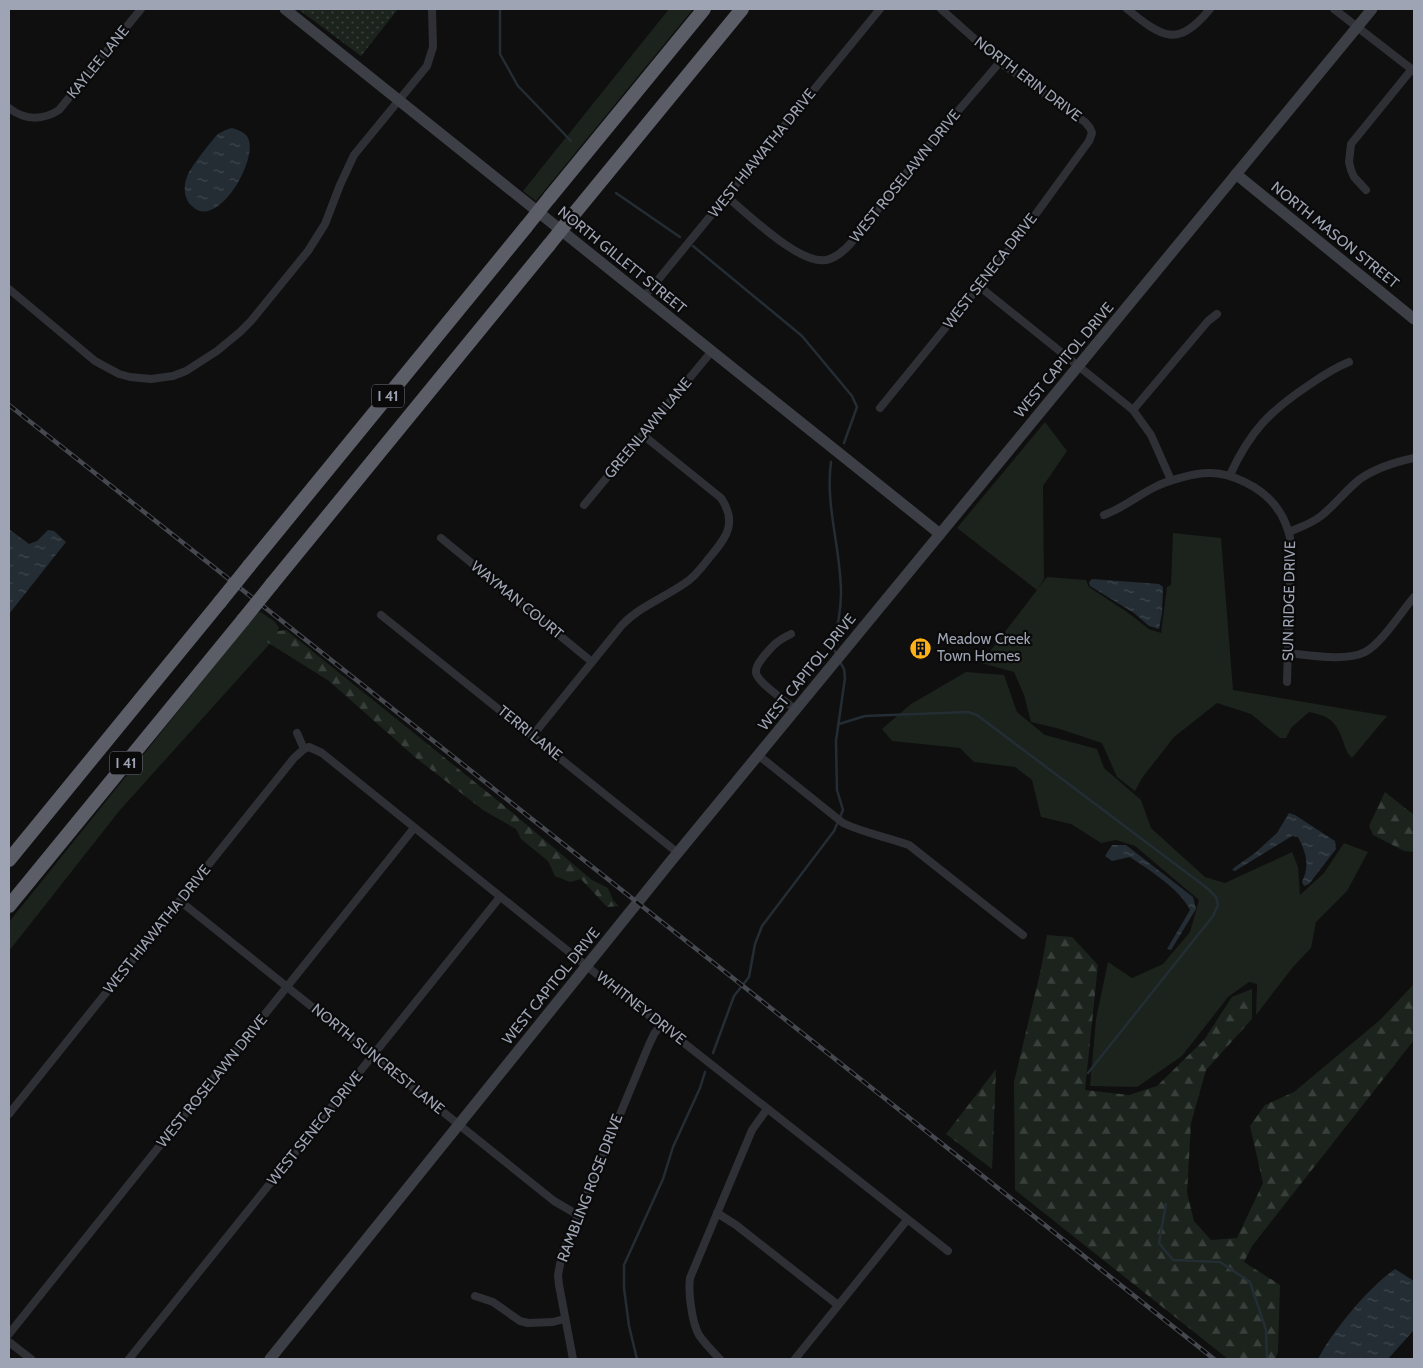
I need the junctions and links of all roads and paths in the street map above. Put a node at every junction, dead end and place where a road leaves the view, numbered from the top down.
1 (142, 9) edge
2 (285, 9) edge
3 (432, 9) edge
4 (704, 9) edge
5 (742, 9) edge
6 (880, 9) edge
7 (941, 9) edge
8 (1127, 9) edge
9 (1210, 9) edge
10 (1334, 9) edge
11 (1372, 9) edge
12 (1358, 26) junction
13 (1000, 62) junction
14 (1413, 70) edge
15 (399, 100) junction
16 (9, 108) edge
17 (1092, 130) joint
18 (1236, 174) junction
19 (1366, 190) dead end
20 (726, 196) junction
21 (980, 287) junction
22 (9, 289) edge
23 (644, 297) junction
24 (1217, 314) dead end
25 (1414, 319) edge
26 (712, 351) junction
27 (1349, 362) dead end
28 (1078, 366) junction
29 (880, 408) dead end
30 (1133, 410) junction
31 (643, 435) junction
32 (1414, 458) edge
33 (1230, 475) junction
34 (1171, 480) junction
35 (584, 505) dead end
36 (1104, 515) dead end
37 (1289, 532) junction
38 (940, 534) junction
39 (441, 538) dead end
40 (1414, 597) edge
41 (380, 615) dead end
42 (791, 634) dead end
43 (1287, 653) junction
44 (592, 662) junction
45 (1287, 682) dead end
46 (796, 710) junction
47 (297, 733) dead end
48 (533, 735) junction
49 (306, 748) junction
50 (758, 755) junction
51 (414, 828) junction
52 (678, 852) junction
53 (9, 860) edge
54 (500, 897) junction
55 (180, 901) junction
56 (9, 906) edge
57 (1023, 934) dead end
58 (587, 965) junction
59 (288, 986) junction
60 (661, 1025) junction
61 (374, 1055) junction
62 (767, 1108) junction
63 (9, 1114) edge
64 (459, 1124) junction
65 (717, 1213) junction
66 (578, 1214) junction
67 (908, 1220) junction
68 (948, 1252) dead end
69 (475, 1296) dead end
70 (838, 1305) junction
71 (564, 1319) junction
72 (9, 1334) edge
73 (9, 1342) edge
74 (31, 1359) edge
75 (129, 1359) edge
76 (270, 1359) edge
77 (573, 1359) edge
78 (720, 1359) edge
79 (795, 1359) edge

1 - 16 street, KAYLEE LANE
2 - 15 street, NORTH GILLETT STREET
3 - 15 street
4 - 53 highway, I 41, bridge
5 - 56 highway, I 41, bridge
6 - 20 street, WEST HIAWATHA DRIVE
7 - 13 street, NORTH ERIN DRIVE
8 - 9 street
10 - 12 street
11 - 12 street, WEST CAPITOL DRIVE
12 - 14 street
12 - 18 street, WEST CAPITOL DRIVE
13 - 17 street, NORTH ERIN DRIVE
13 - 20 street, WEST ROSELAWN DRIVE
14 - 19 street
15 - 22 street
15 - 23 street, NORTH GILLETT STREET
17 - 21 street, WEST SENECA DRIVE
18 - 25 street, NORTH MASON STREET
18 - 28 street, WEST CAPITOL DRIVE
20 - 23 street, WEST HIAWATHA DRIVE
21 - 28 street
21 - 29 street, WEST SENECA DRIVE
23 - 26 street, NORTH GILLETT STREET
24 - 30 street
26 - 31 street, GREENLAWN LANE
26 - 38 street, NORTH GILLETT STREET
27 - 33 street
28 - 30 street
28 - 38 street, WEST CAPITOL DRIVE
30 - 34 street
31 - 35 street, GREENLAWN LANE
31 - 44 street
32 - 37 street
33 - 34 street, SUN RIDGE DRIVE
33 - 37 street, SUN RIDGE DRIVE
34 - 36 street, SUN RIDGE DRIVE
37 - 43 street, SUN RIDGE DRIVE
38 - 46 street, WEST CAPITOL DRIVE
39 - 44 street, WAYMAN COURT
40 - 43 street
41 - 48 street, TERRI LANE
42 - 46 street
43 - 45 street, SUN RIDGE DRIVE
44 - 48 street
46 - 50 street, WEST CAPITOL DRIVE
47 - 49 street
48 - 52 street, TERRI LANE
49 - 51 street, WHITNEY DRIVE
49 - 55 street, WEST HIAWATHA DRIVE
50 - 52 street, WEST CAPITOL DRIVE
50 - 57 street
51 - 54 street, WHITNEY DRIVE
51 - 59 street, WEST ROSELAWN DRIVE
52 - 58 street, WEST CAPITOL DRIVE
54 - 58 street, WHITNEY DRIVE
54 - 61 street, WEST SENECA DRIVE
55 - 59 street, NORTH SUNCREST LANE
55 - 63 street, WEST HIAWATHA DRIVE
58 - 60 street, WHITNEY DRIVE
58 - 64 street, WEST CAPITOL DRIVE
59 - 61 street, NORTH SUNCREST LANE
59 - 72 street, WEST ROSELAWN DRIVE
60 - 62 street, WHITNEY DRIVE
60 - 66 street, RAMBLING ROSE DRIVE
61 - 64 street, NORTH SUNCREST LANE
61 - 75 street, WEST SENECA DRIVE
62 - 65 street
62 - 67 street, WHITNEY DRIVE
64 - 66 street, NORTH SUNCREST LANE
64 - 76 street, WEST CAPITOL DRIVE
65 - 70 street
65 - 78 street
66 - 71 street, RAMBLING ROSE DRIVE
67 - 68 street, WHITNEY DRIVE
67 - 70 street
69 - 71 street
70 - 79 street
71 - 77 street, RAMBLING ROSE DRIVE
73 - 74 street

